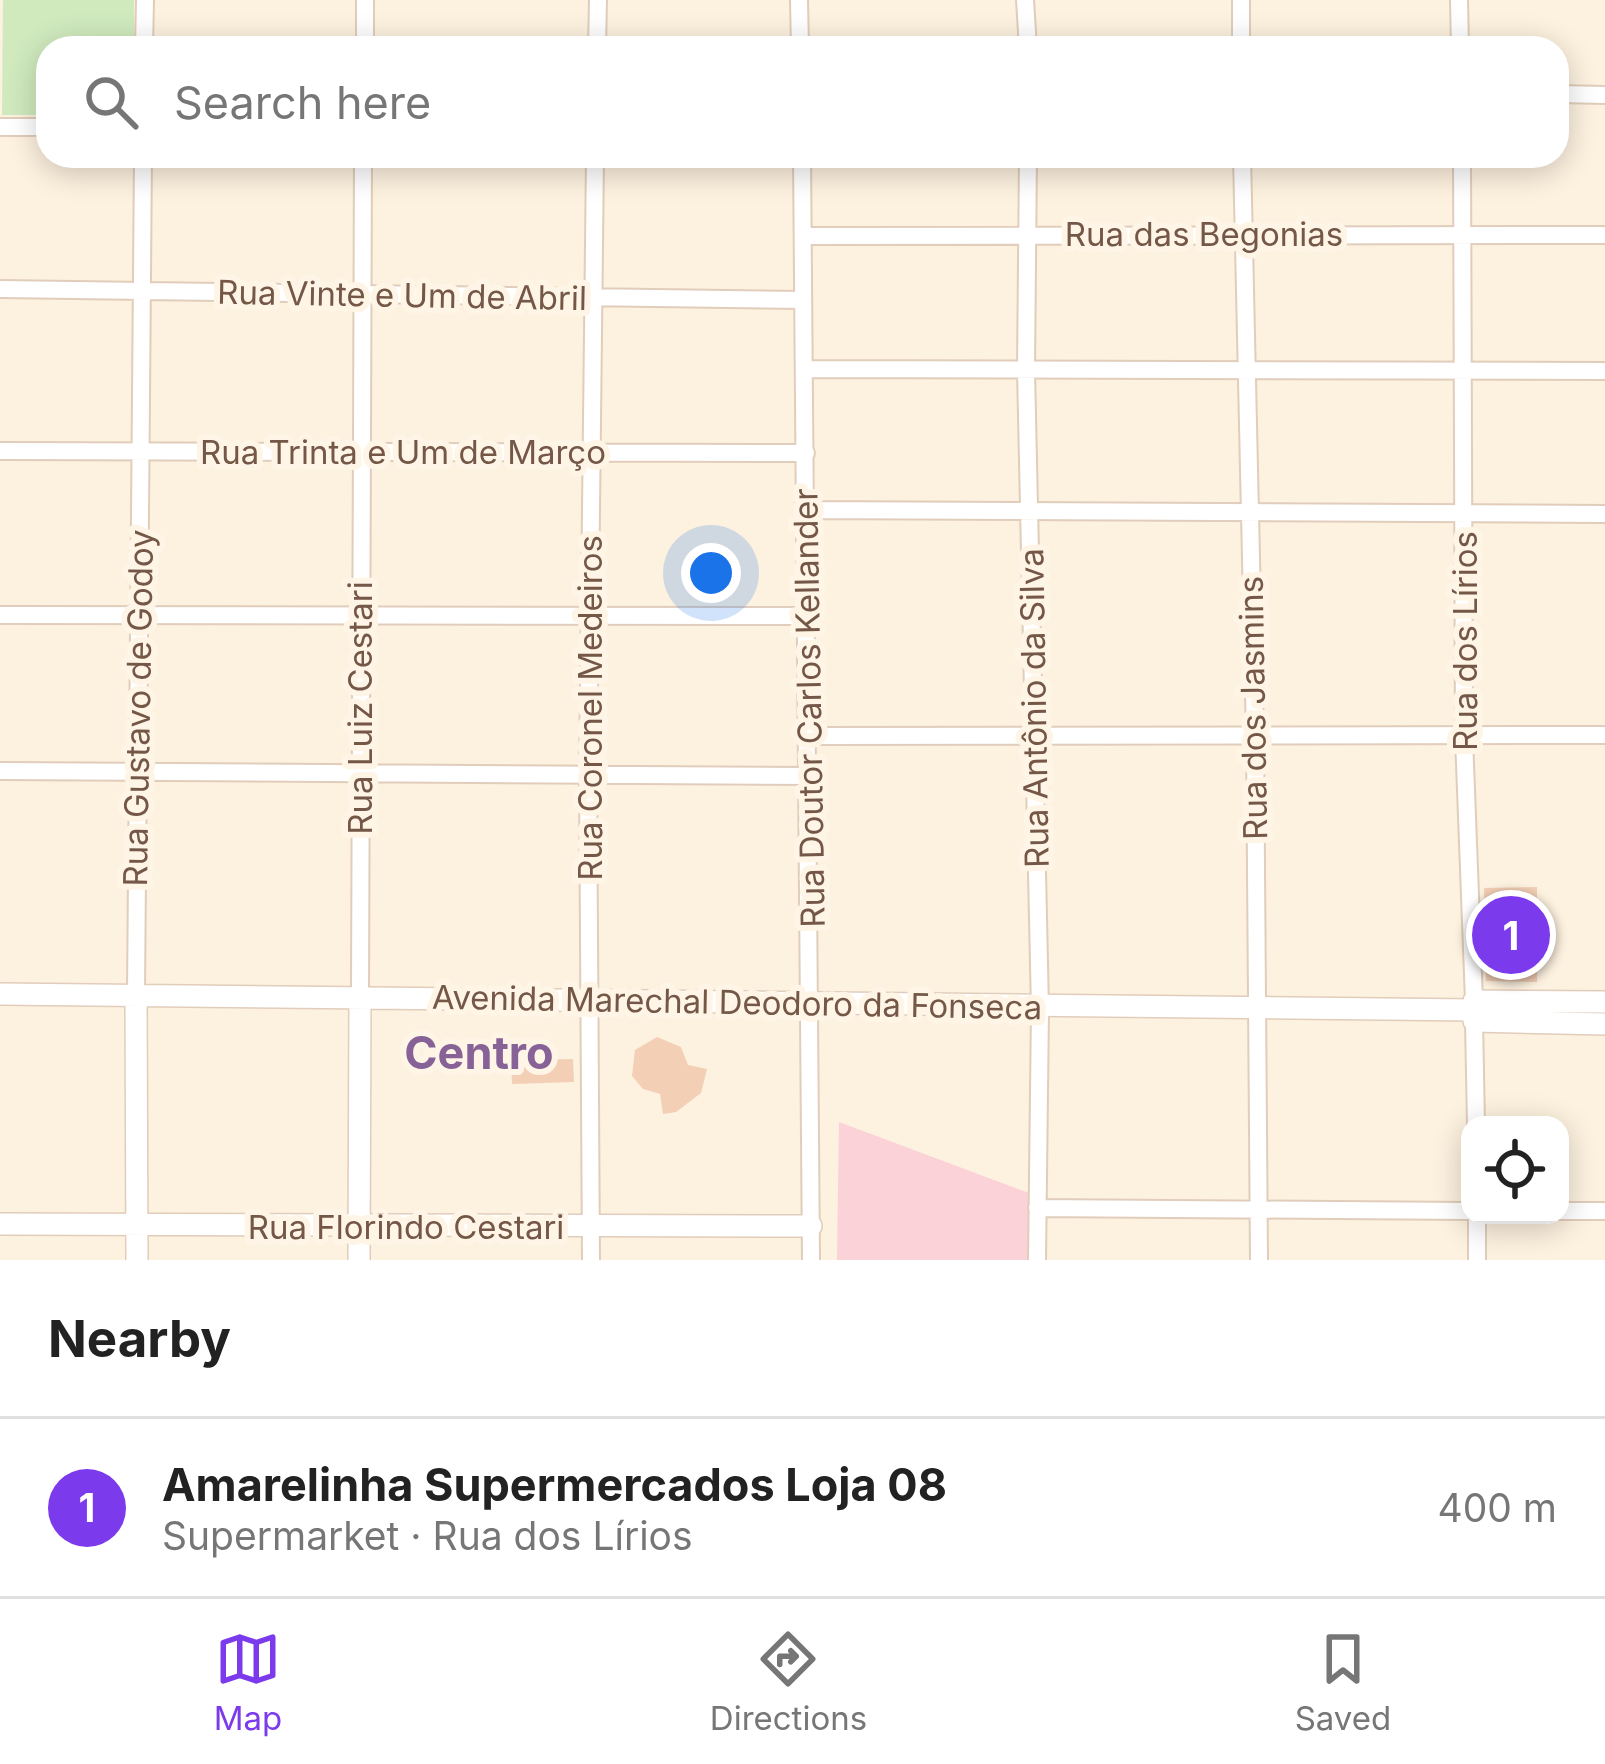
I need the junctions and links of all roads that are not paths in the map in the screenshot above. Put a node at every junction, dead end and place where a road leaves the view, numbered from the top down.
1 (145, 0) edge
2 (365, 0) edge
3 (598, 0) edge
4 (799, 0) edge
5 (1025, 0) edge
6 (1241, 0) edge
7 (1459, 0) edge
8 (145, 36) edge
9 (365, 36) edge
10 (597, 36) edge
11 (800, 36) edge
12 (1027, 36) edge
13 (1241, 36) edge
14 (1460, 36) edge
15 (1569, 94) edge
16 (1605, 95) edge
17 (0, 127) edge
18 (36, 127) edge
19 (143, 168) edge
20 (363, 168) edge
21 (595, 168) edge
22 (802, 168) edge
23 (1028, 168) edge
24 (1242, 168) edge
25 (1462, 168) edge
26 (1242, 233) junction
27 (1026, 234) junction
28 (1463, 234) junction
29 (1605, 235) edge
30 (803, 236) junction
31 (0, 290) edge
32 (142, 291) junction
33 (362, 294) junction
34 (592, 297) junction
35 (803, 299) junction
36 (805, 369) junction
37 (1245, 369) junction
38 (1026, 370) junction
39 (1463, 370) junction
40 (1605, 371) edge
41 (0, 451) edge
42 (141, 451) junction
43 (361, 452) junction
44 (591, 453) junction
45 (806, 453) junction
46 (806, 510) junction
47 (1031, 511) junction
48 (1249, 511) junction
49 (1465, 514) junction
50 (1605, 514) edge
51 (0, 615) edge
52 (138, 615) junction
53 (360, 616) junction
54 (590, 616) junction
55 (806, 616) junction
56 (1605, 735) edge
57 (809, 736) junction
58 (1464, 736) junction
59 (1034, 737) junction
60 (1255, 737) junction
61 (0, 771) edge
62 (136, 772) junction
63 (359, 773) junction
64 (588, 775) junction
65 (810, 776) junction
66 (0, 994) edge
67 (136, 994) junction
68 (360, 995) junction
69 (592, 997) junction
70 (812, 999) junction
71 (1605, 1002) edge
72 (1040, 1009) junction
73 (1258, 1010) junction
74 (1474, 1010) junction
75 (1605, 1024) edge
76 (1476, 1116) edge
77 (1037, 1208) junction
78 (1258, 1208) junction
79 (1569, 1211) edge
80 (1605, 1211) edge
81 (1461, 1213) edge
82 (0, 1224) edge
83 (1475, 1224) edge
84 (138, 1225) junction
85 (359, 1226) junction
86 (812, 1226) junction
87 (592, 1227) junction
88 (137, 1260) edge
89 (359, 1260) edge
90 (591, 1260) edge
91 (811, 1260) edge
92 (1037, 1260) edge
93 (1259, 1260) edge
94 (1477, 1260) edge

1 - 8 street
2 - 9 street
3 - 10 street
4 - 11 street
5 - 12 street
6 - 13 street
7 - 14 street
15 - 16 street
17 - 18 street
19 - 32 street, Rua Gustavo de Godoy
20 - 33 street, Rua Luiz Cestari
21 - 34 street, Rua Coronel Medeiros
22 - 30 street, Rua Doutor Carlos Kellander
23 - 27 street, Rua Antônio da Silva
24 - 26 street, Rua dos Jasmins
25 - 28 street, Rua dos Lírios
26 - 27 street, Rua das Begonias
26 - 28 street, Rua das Begonias
26 - 37 street, Rua dos Jasmins
27 - 30 street, Rua das Begonias
27 - 38 street, Rua Antônio da Silva
28 - 29 street, Rua das Begonias
28 - 39 street, Rua dos Lírios
30 - 35 street, Rua Doutor Carlos Kellander
31 - 32 street, Rua Vinte e Um de Abril
32 - 33 street, Rua Vinte e Um de Abril
32 - 42 street, Rua Gustavo de Godoy
33 - 34 street, Rua Vinte e Um de Abril
33 - 43 street, Rua Luiz Cestari
34 - 35 street, Rua Vinte e Um de Abril
34 - 44 street, Rua Coronel Medeiros
35 - 36 street, Rua Doutor Carlos Kellander
36 - 38 street
36 - 45 street, Rua Doutor Carlos Kellander
37 - 38 street
37 - 39 street
37 - 48 street, Rua dos Jasmins
38 - 47 street, Rua Antônio da Silva
39 - 40 street
39 - 49 street, Rua dos Lírios
41 - 42 street, Rua Trinta e Um de Março
42 - 43 street, Rua Trinta e Um de Março
42 - 52 street, Rua Gustavo de Godoy
43 - 44 street, Rua Trinta e Um de Março
43 - 53 street, Rua Luiz Cestari
44 - 45 street, Rua Trinta e Um de Março
44 - 54 street, Rua Coronel Medeiros
45 - 46 street, Rua Doutor Carlos Kellander
46 - 47 street
46 - 55 street, Rua Doutor Carlos Kellander
47 - 48 street
47 - 59 street, Rua Antônio da Silva
48 - 49 street
48 - 60 street, Rua dos Jasmins
49 - 50 street
49 - 58 street, Rua dos Lírios
51 - 52 street
52 - 53 street
52 - 62 street, Rua Gustavo de Godoy
53 - 54 street
53 - 63 street, Rua Luiz Cestari
54 - 55 street
54 - 64 street, Rua Coronel Medeiros
55 - 57 street, Rua Doutor Carlos Kellander
56 - 58 street
57 - 59 street
57 - 65 street, Rua Doutor Carlos Kellander
58 - 60 street
58 - 74 street, Rua dos Lírios
59 - 60 street
59 - 72 street, Rua Antônio da Silva
60 - 73 street, Rua dos Jasmins
61 - 62 street
62 - 63 street
62 - 67 street, Rua Gustavo de Godoy
63 - 64 street
63 - 68 street, Rua Luiz Cestari
64 - 65 street
64 - 69 street, Rua Coronel Medeiros
65 - 70 street, Rua Doutor Carlos Kellander
66 - 67 street, Avenida Marechal Deodoro da Fonseca
67 - 68 street, Avenida Marechal Deodoro da Fonseca
67 - 84 street, Rua Gustavo de Godoy
68 - 69 street, Avenida Marechal Deodoro da Fonseca
68 - 85 street, Rua Luiz Cestari
69 - 70 street, Avenida Marechal Deodoro da Fonseca
69 - 87 street, Rua Coronel Medeiros
70 - 72 street, Avenida Marechal Deodoro da Fonseca
70 - 86 street, Rua Doutor Carlos Kellander
71 - 74 street, Avenida Marechal Deodoro da Fonseca
72 - 73 street, Avenida Marechal Deodoro da Fonseca
72 - 77 street, Rua Antônio da Silva
73 - 74 street, Avenida Marechal Deodoro da Fonseca
73 - 78 street, Rua dos Jasmins
74 - 75 street, Avenida Marechal Deodoro da Fonseca
74 - 76 street, Rua dos Lírios
77 - 78 street
77 - 92 street, Rua Antônio da Silva
78 - 81 street
78 - 93 street, Rua dos Jasmins
79 - 80 street
82 - 84 street, Rua Florindo Cestari
83 - 94 street
84 - 85 street, Rua Florindo Cestari
84 - 88 street, Rua Gustavo de Godoy
85 - 87 street, Rua Florindo Cestari
85 - 89 street, Rua Luiz Cestari
86 - 87 street, Rua Florindo Cestari
86 - 91 street, Rua Doutor Carlos Kellander
87 - 90 street, Rua Coronel Medeiros

